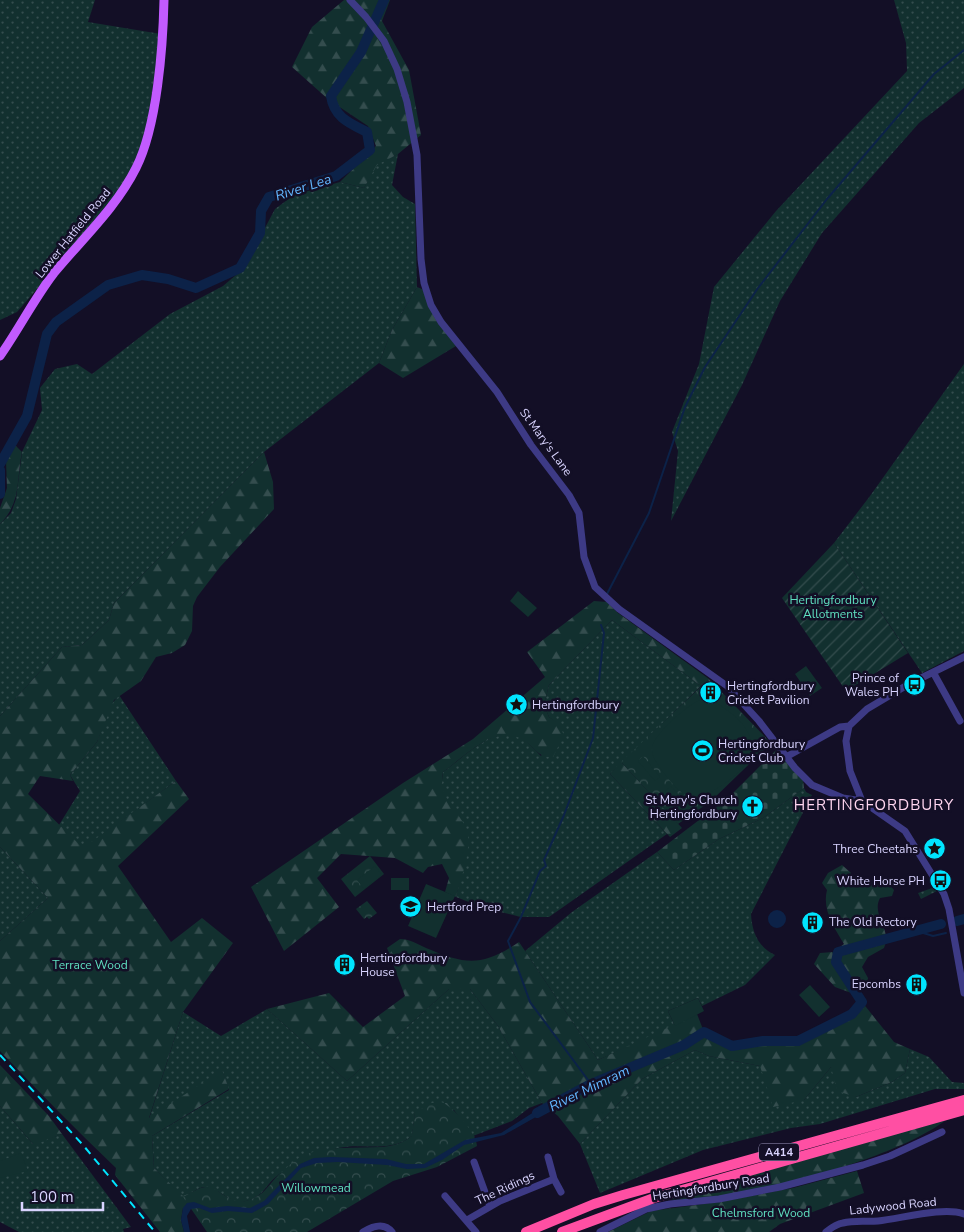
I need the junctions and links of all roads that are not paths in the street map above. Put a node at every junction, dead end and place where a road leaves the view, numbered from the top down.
1 (164, 0) edge
2 (350, 0) edge
3 (0, 356) edge
4 (964, 657) edge
5 (933, 672) junction
6 (960, 721) dead end
7 (849, 726) junction
8 (786, 757) junction
9 (862, 801) junction
10 (964, 993) edge
11 (964, 1100) edge
12 (964, 1110) edge
13 (942, 1132) dead end
14 (548, 1157) dead end
15 (474, 1162) dead end
16 (554, 1179) junction
17 (561, 1192) dead end
18 (445, 1196) dead end
19 (490, 1206) junction
20 (964, 1214) edge
21 (562, 1216) junction
22 (467, 1220) junction
23 (566, 1231) edge
24 (363, 1232) edge
25 (392, 1232) edge
26 (476, 1232) edge
27 (526, 1232) edge
28 (600, 1232) edge
29 (826, 1232) edge

1 - 3 main road, Lower Hatfield Road
2 - 8 street, St Mary's Lane
4 - 5 street
5 - 6 street
5 - 7 street
7 - 8 street
7 - 9 street
8 - 9 street, St Mary's Lane
9 - 10 street
11 - 21 highway, A414
12 - 23 highway, A414
13 - 28 street, Hertingfordbury Road
14 - 16 street, The Ridings
15 - 19 street
16 - 17 street, The Ridings
16 - 19 street, The Ridings
18 - 22 street
19 - 22 street, The Ridings
20 - 29 street, Ladywood Road
21 - 23 street
21 - 27 highway, A414
22 - 26 street
24 - 25 street

